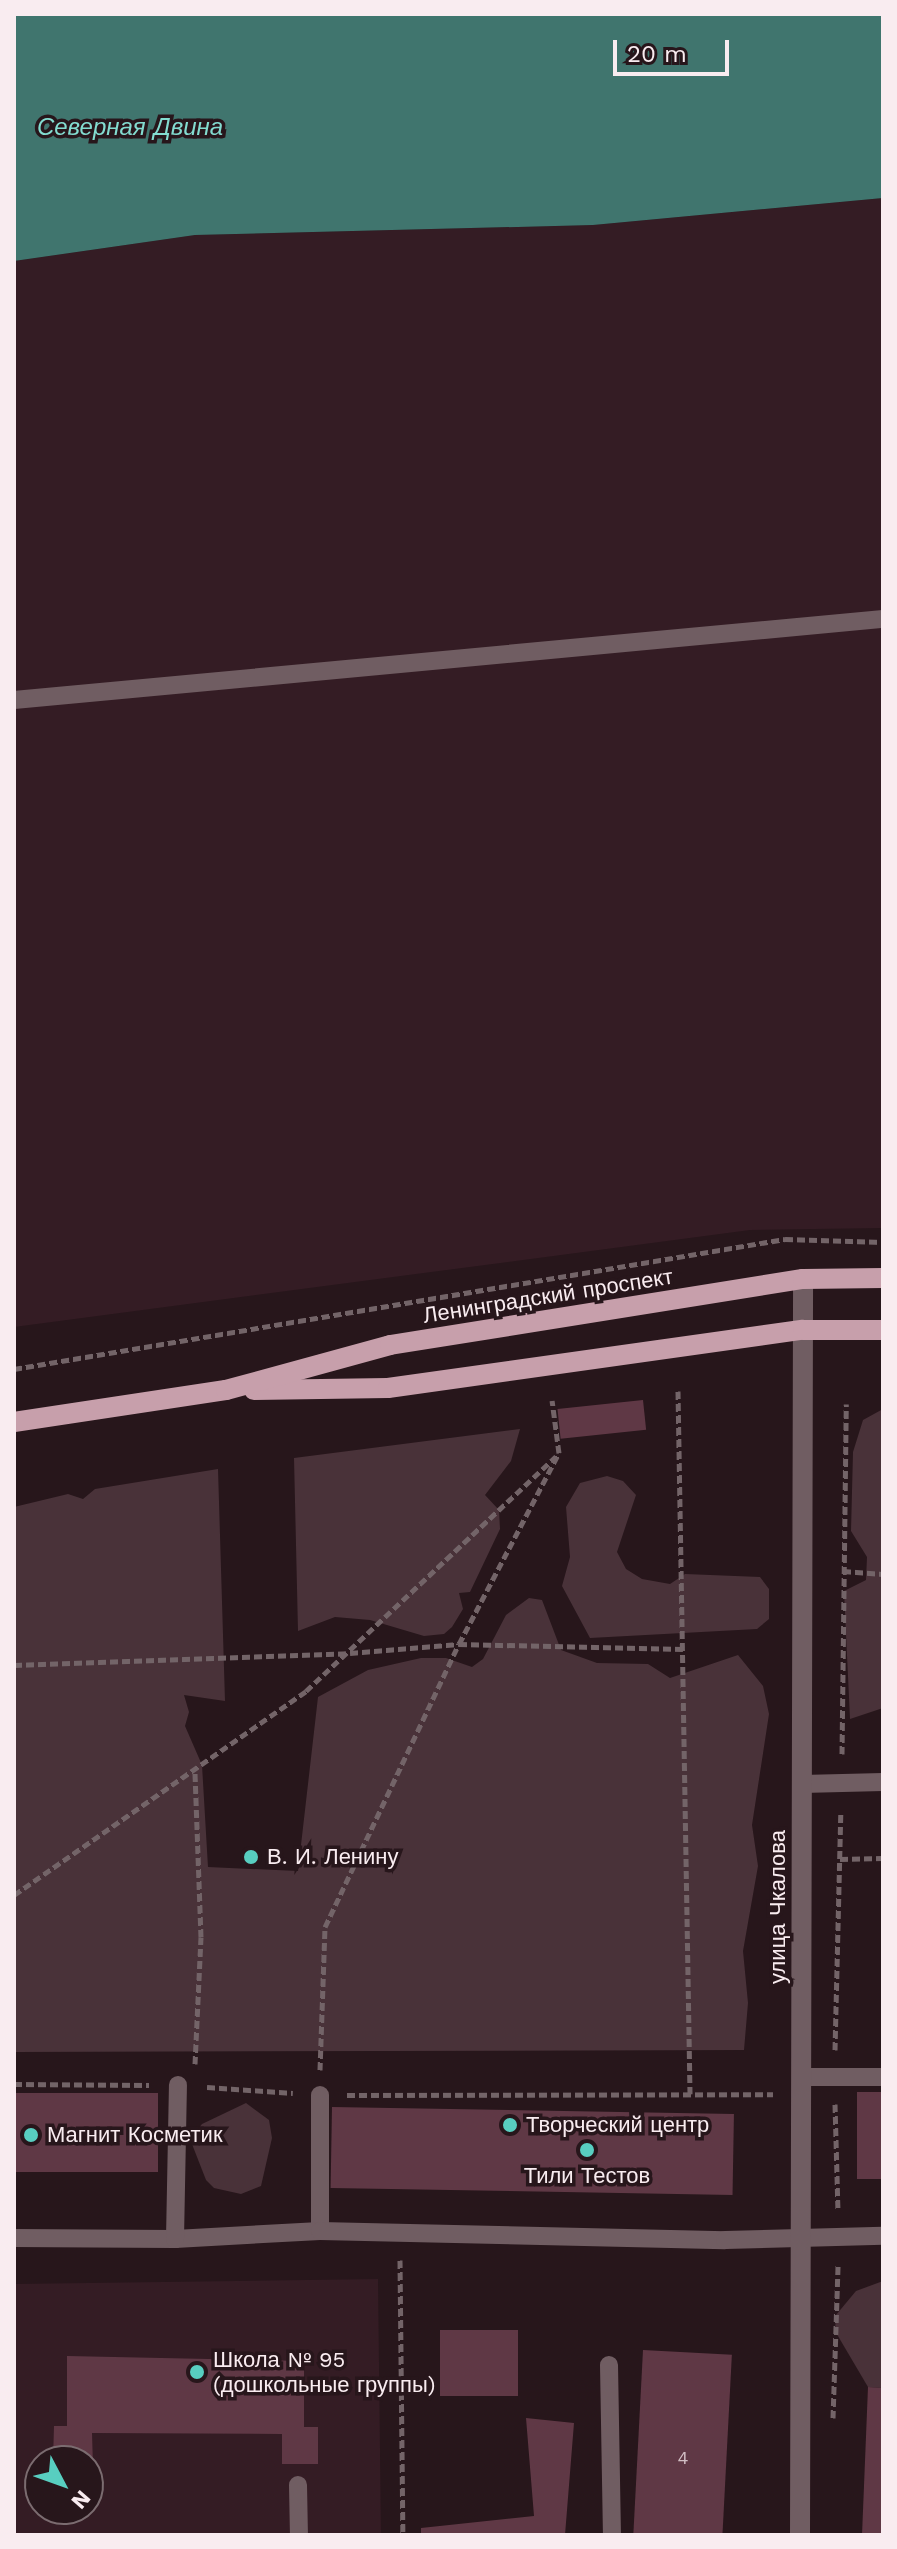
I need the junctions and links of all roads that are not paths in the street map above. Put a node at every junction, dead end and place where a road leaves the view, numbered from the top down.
1 (883, 619) edge
2 (14, 700) edge
3 (883, 1278) edge
4 (803, 1279) junction
5 (803, 1330) junction
6 (883, 1330) edge
7 (226, 1390) junction
8 (14, 1422) edge
9 (883, 1782) edge
10 (802, 1784) junction
11 (883, 2077) edge
12 (178, 2085) dead end
13 (802, 2085) junction
14 (320, 2095) road end
15 (320, 2231) junction
16 (883, 2236) edge
17 (801, 2237) junction
18 (14, 2238) edge
19 (175, 2239) junction
20 (609, 2365) dead end
21 (298, 2485) dead end
22 (299, 2535) edge
23 (612, 2535) edge
24 (800, 2535) edge

1 - 2 lane
3 - 4 main road, Ленинградский проспект
4 - 5 street, улица Чкалова
4 - 7 main road, Ленинградский проспект
5 - 6 main road, Ленинградский проспект
5 - 7 main road, Ленинградский проспект
5 - 10 street, улица Чкалова
7 - 8 main road, Ленинградский проспект
9 - 10 lane
10 - 13 street, улица Чкалова
11 - 13 lane
12 - 19 lane
13 - 17 street, улица Чкалова
14 - 15 lane
15 - 17 lane
15 - 19 lane
16 - 17 lane
17 - 24 street, улица Чкалова
18 - 19 lane
20 - 23 lane
21 - 22 lane

